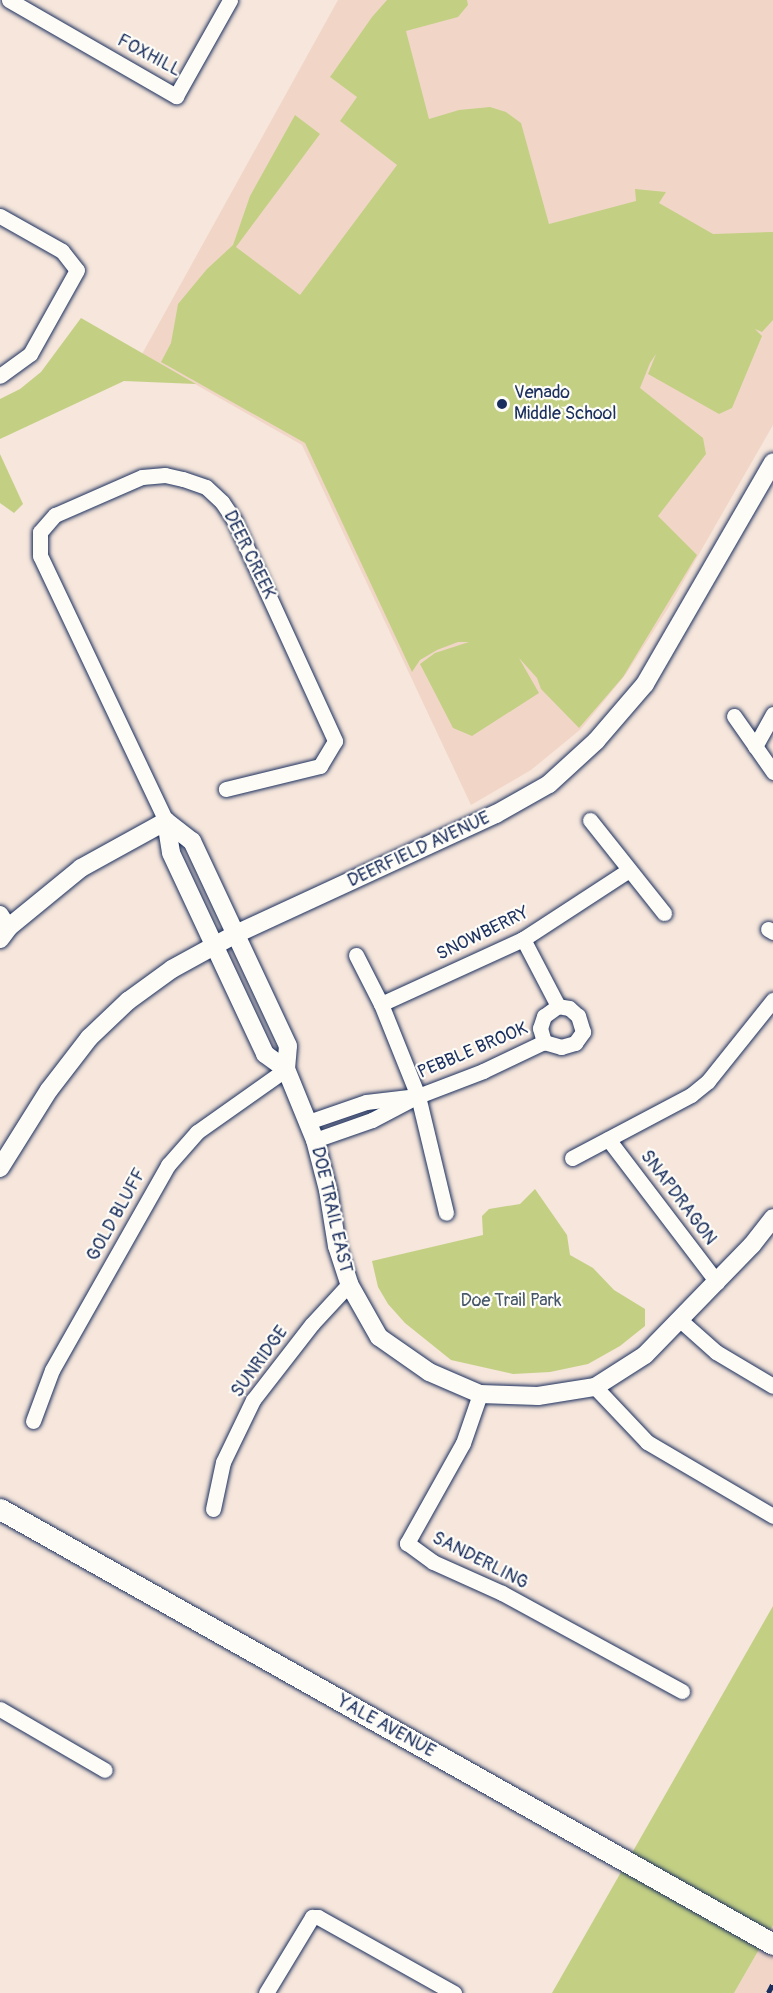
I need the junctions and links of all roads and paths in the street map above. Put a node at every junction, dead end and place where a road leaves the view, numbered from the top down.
1 (9, 0) edge
2 (230, 0) edge
3 (0, 216) edge
4 (0, 376) edge
5 (773, 462) edge
6 (773, 714) edge
7 (734, 717) dead end
8 (755, 746) junction
9 (773, 772) edge
10 (226, 789) dead end
11 (590, 820) dead end
12 (166, 821) junction
13 (629, 870) junction
14 (664, 913) dead end
15 (3, 927) edge
16 (236, 934) junction
17 (523, 939) junction
18 (215, 945) junction
19 (356, 955) dead end
20 (773, 1000) edge
21 (381, 1004) junction
22 (558, 1006) junction
23 (544, 1042) junction
24 (286, 1069) junction
25 (418, 1096) junction
26 (308, 1122) junction
27 (608, 1139) junction
28 (315, 1140) junction
29 (572, 1158) dead end
30 (0, 1168) edge
31 (446, 1213) dead end
32 (773, 1218) edge
33 (717, 1282) junction
34 (349, 1284) junction
35 (680, 1320) junction
36 (773, 1386) edge
37 (595, 1387) junction
38 (480, 1394) junction
39 (33, 1421) dead end
40 (0, 1509) edge
41 (213, 1509) dead end
42 (773, 1516) edge
43 (682, 1691) dead end
44 (0, 1709) edge
45 (105, 1770) dead end
46 (773, 1944) edge
47 (266, 1993) edge
48 (454, 1993) edge

1 - 2 street, FOXHILL
3 - 4 street
5 - 16 street, DEERFIELD AVENUE
6 - 8 street
7 - 8 street
8 - 9 street
10 - 12 street, DEER CREEK
11 - 13 street
12 - 15 street
12 - 16 street, DEER CREEK
12 - 18 street, DEER CREEK
13 - 14 street
13 - 17 street, SNOWBERRY
16 - 18 street, DEERFIELD AVENUE
16 - 24 street, DOE TRAIL EAST
17 - 21 street, SNOWBERRY
17 - 22 street, PEBBLE BROOK
18 - 24 street, DOE TRAIL EAST
18 - 30 street, DEERFIELD AVENUE
19 - 21 street
20 - 27 street
21 - 25 street
22 - 23 street, PEBBLE BROOK
22 - 23 street, PEBBLE BROOK
23 - 25 street, PEBBLE BROOK
24 - 26 street, DOE TRAIL EAST
24 - 39 street, GOLD BLUFF
25 - 26 street, PEBBLE BROOK
25 - 28 street, PEBBLE BROOK
25 - 31 street
26 - 28 street, DOE TRAIL EAST
27 - 29 street
27 - 33 street, SNAPDRAGON
28 - 34 street, DOE TRAIL EAST
32 - 33 street, DOE TRAIL EAST
33 - 35 street, DOE TRAIL EAST
34 - 38 street, DOE TRAIL EAST
34 - 41 street, SUNRIDGE
35 - 36 street
35 - 37 street, DOE TRAIL EAST
37 - 38 street, DOE TRAIL EAST
37 - 42 street
38 - 43 street, SANDERLING
40 - 46 main road, YALE AVENUE
44 - 45 street
47 - 48 street

